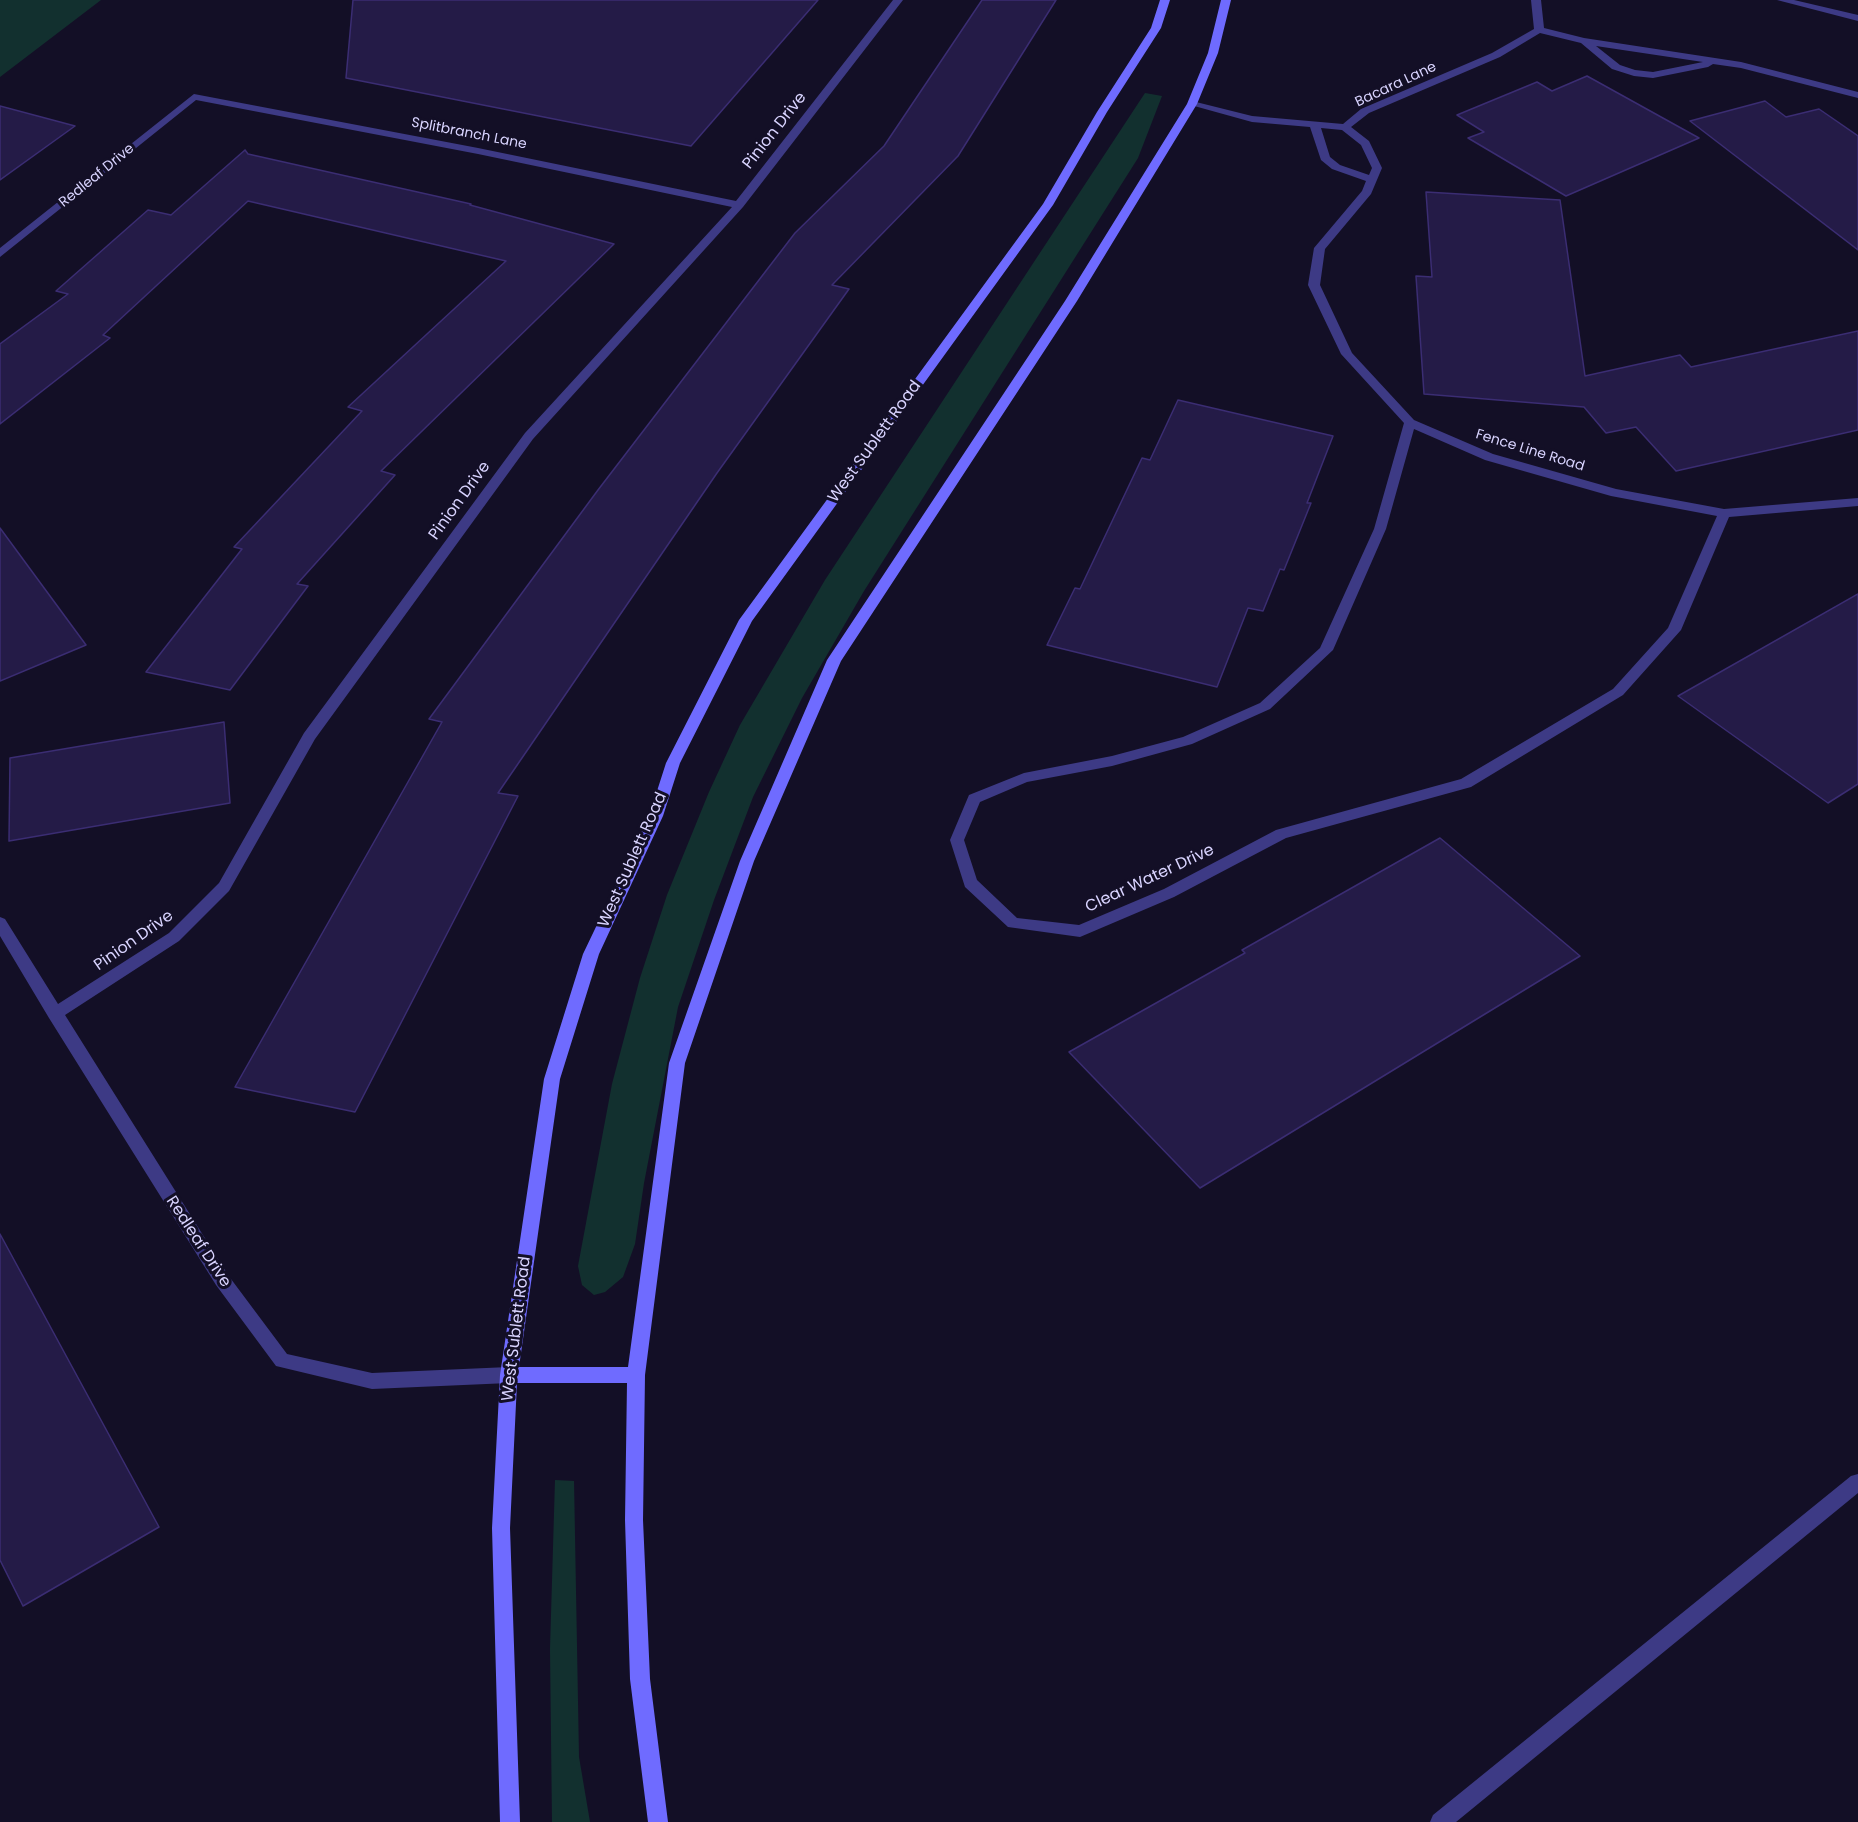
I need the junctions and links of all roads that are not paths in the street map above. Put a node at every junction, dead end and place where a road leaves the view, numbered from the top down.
1 (897, 0) edge
2 (1165, 0) edge
3 (1226, 0) edge
4 (1536, 0) edge
5 (1782, 0) edge
6 (1858, 18) edge
7 (1539, 30) junction
8 (1584, 41) junction
9 (1717, 62) junction
10 (1858, 95) edge
11 (194, 97) joint
12 (1192, 105) junction
13 (1315, 124) junction
14 (1345, 127) junction
15 (1372, 180) junction
16 (739, 205) junction
17 (0, 254) edge
18 (1410, 423) junction
19 (1858, 502) edge
20 (1724, 513) junction
21 (0, 923) edge
22 (55, 1014) junction
23 (509, 1375) junction
24 (636, 1376) junction
25 (1858, 1482) edge
26 (510, 1822) edge
27 (658, 1822) edge
28 (1440, 1822) edge

1 - 16 street, Pinion Drive
2 - 23 main road, West Sublett Road
3 - 12 main road
4 - 7 street
5 - 6 street
7 - 8 street
7 - 14 street, Bacara Lane
8 - 9 street
8 - 9 street
9 - 10 street
11 - 16 street, Splitbranch Lane
11 - 17 street, Redleaf Drive
12 - 13 street, Bacara Lane
12 - 24 main road
13 - 14 street, Bacara Lane
13 - 15 street
14 - 15 street
15 - 18 street, Fence Line Road
16 - 22 street, Pinion Drive
18 - 20 street, Fence Line Road
18 - 20 street, Clear Water Drive
19 - 20 street, Fence Line Road
21 - 22 street, Redleaf Drive
22 - 23 street, Redleaf Drive
23 - 24 main road
23 - 26 main road, West Sublett Road
24 - 27 main road
25 - 28 street

